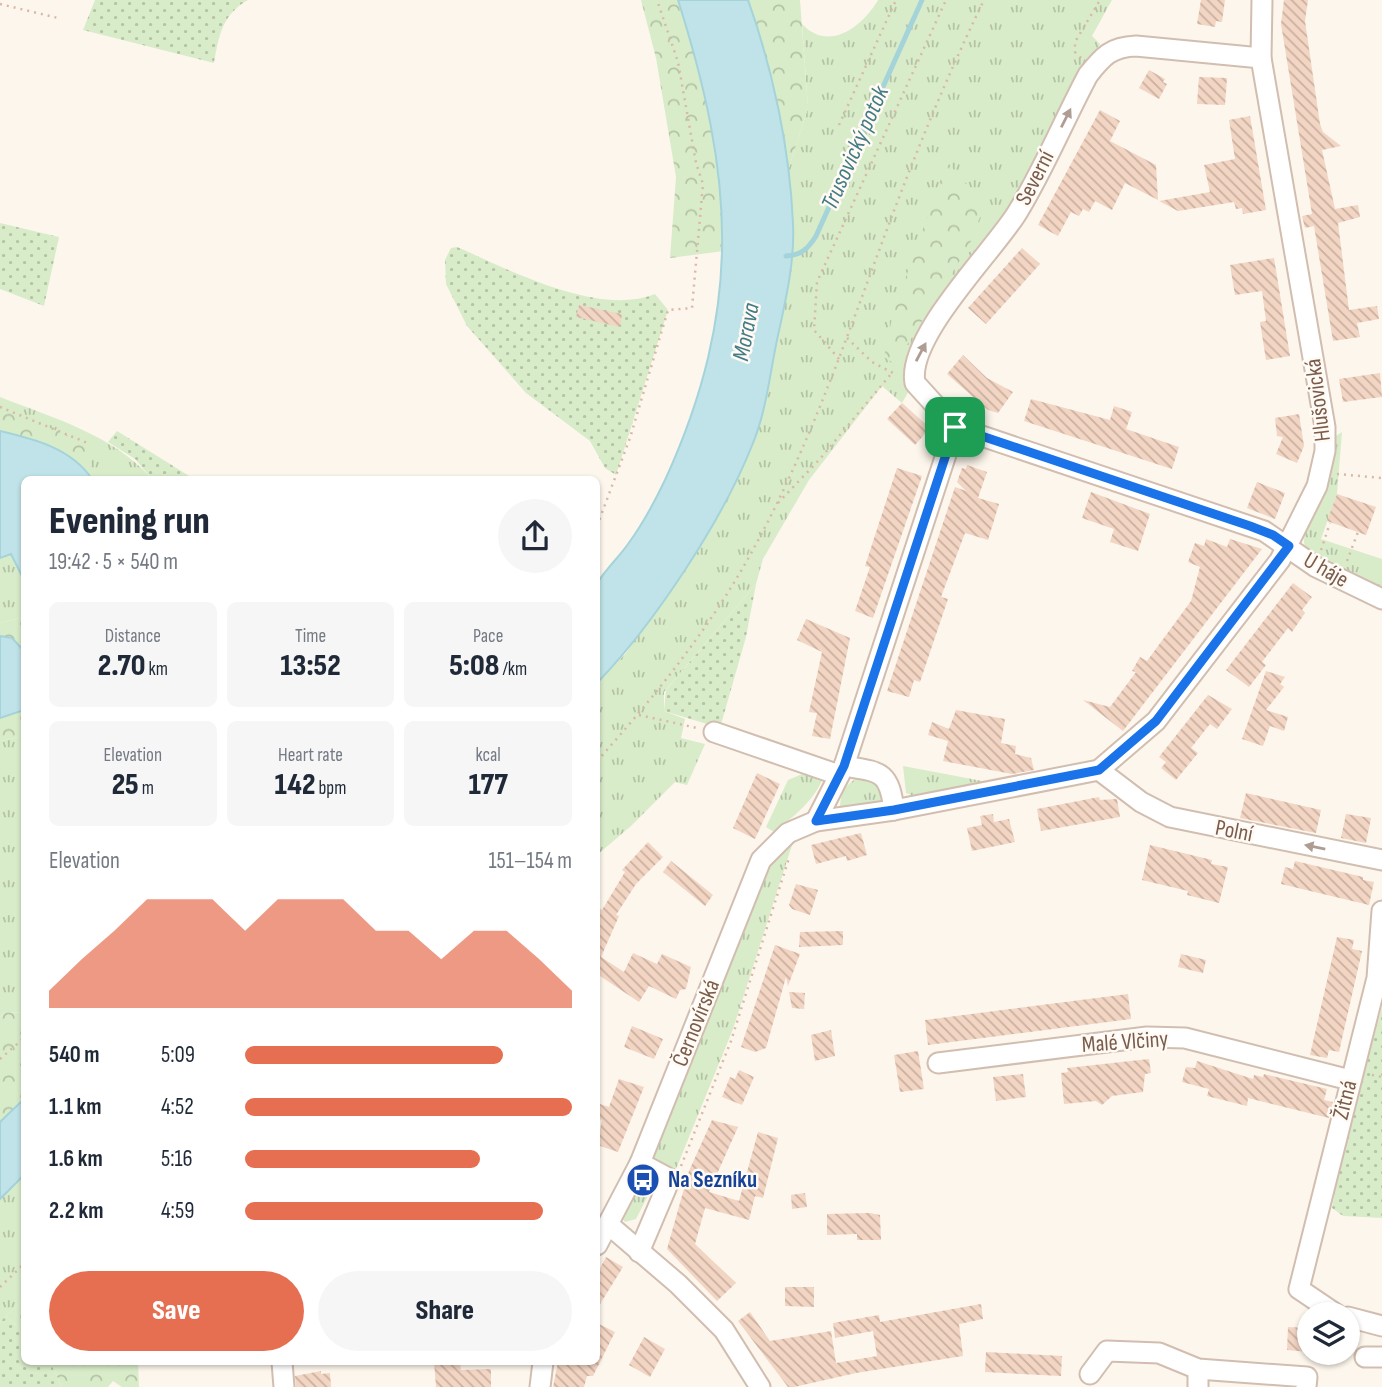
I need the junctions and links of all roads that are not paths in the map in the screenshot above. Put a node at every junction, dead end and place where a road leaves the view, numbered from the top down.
1 (1262, 0) edge
2 (1261, 58) junction
3 (955, 427) junction
4 (1289, 546) junction
5 (1382, 599) edge
6 (713, 732) road end
7 (1099, 770) junction
8 (841, 771) junction
9 (894, 810) junction
10 (807, 825) junction
11 (1382, 860) edge
12 (1382, 911) edge
13 (938, 1063) dead end
14 (1350, 1080) junction
15 (640, 1163) junction
16 (609, 1225) junction
17 (600, 1240) edge
18 (639, 1252) junction
19 (1318, 1302) edge
20 (1360, 1320) edge
21 (1382, 1326) edge
22 (282, 1365) edge
23 (543, 1365) edge
24 (1090, 1374) dead end
25 (1198, 1378) edge
26 (284, 1387) edge
27 (540, 1387) edge
28 (760, 1387) edge
29 (1306, 1387) edge

1 - 2 street, Hlušovická
3 -> 2 street, Severní
2 - 4 street, Hlušovická
3 - 4 street, U háje
3 - 8 street
4 - 5 street, U háje
4 - 7 street, Hlušovická
6 - 8 street
7 - 9 street, Hlušovická
11 -> 7 street, Polní
8 - 9 street
8 - 10 street
9 - 10 street, Hlušovická
10 - 15 street, Černovírská
12 - 14 street, Žitná
13 - 14 street, Malé Vlčiny
14 - 19 street, Žitná
15 - 16 street, Černovírská
15 - 18 street
16 - 17 street, Černovírská
16 - 18 street
18 - 28 street
20 - 21 street
22 - 26 street
23 - 27 street
24 - 25 street
25 - 29 street

